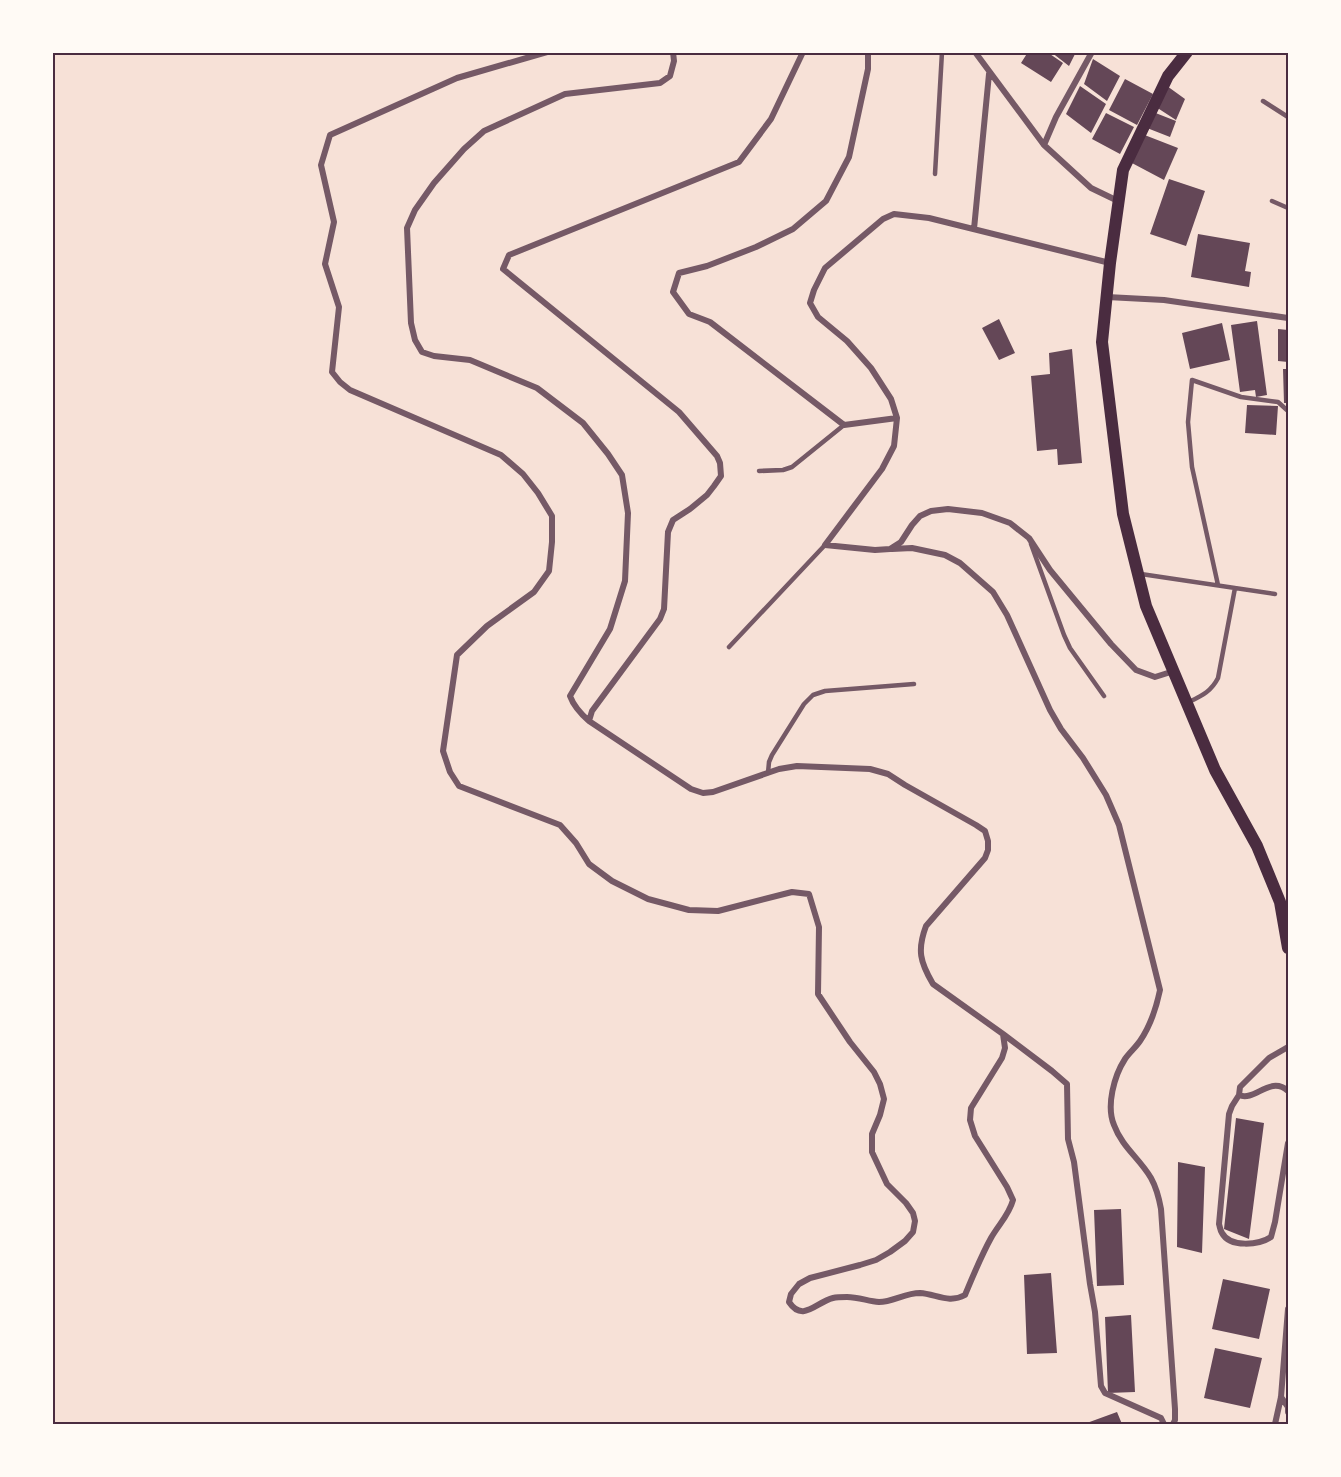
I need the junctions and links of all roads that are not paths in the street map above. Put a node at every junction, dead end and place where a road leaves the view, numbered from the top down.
1 (547, 52) edge
2 (673, 52) edge
3 (802, 52) edge
4 (868, 52) edge
5 (942, 52) edge
6 (975, 52) edge
7 (1092, 52) edge
8 (1187, 52) edge
9 (989, 73) junction
10 (1263, 101) dead end
11 (1288, 117) edge
12 (1044, 145) junction
13 (935, 174) dead end
14 (1119, 201) junction
15 (1272, 201) dead end
16 (1288, 209) edge
17 (974, 229) junction
18 (1110, 263) junction
19 (1107, 297) junction
20 (1288, 318) edge
21 (1288, 411) edge
22 (897, 418) junction
23 (844, 425) junction
24 (759, 471) dead end
25 (1029, 538) junction
26 (825, 545) junction
27 (890, 549) junction
28 (1138, 574) junction
29 (1218, 585) junction
30 (1235, 588) junction
31 (1275, 594) dead end
32 (729, 647) dead end
33 (1174, 671) junction
34 (914, 684) dead end
35 (1104, 696) dead end
36 (1187, 703) junction
37 (589, 721) junction
38 (768, 773) junction
39 (1288, 948) edge
40 (1003, 1034) junction
41 (1288, 1047) edge
42 (1288, 1091) edge
43 (1239, 1095) junction
44 (1288, 1143) edge
45 (1288, 1310) edge
46 (1281, 1397) junction
47 (1288, 1412) edge
48 (1164, 1425) edge
49 (1173, 1425) edge
50 (1275, 1425) edge

1 - 40 street
2 - 37 street
3 - 37 street
4 - 23 street
5 - 13 lane
6 - 9 street
7 - 12 street
8 - 14 main road
9 - 12 street
9 - 17 street
10 - 11 lane
12 - 14 street
14 - 18 main road
15 - 16 lane
17 - 18 street
17 - 22 street
18 - 19 main road
19 - 20 street
19 - 28 main road
21 - 29 lane
22 - 23 street
22 - 26 street
23 - 24 lane
25 - 27 street
25 - 33 street
25 - 35 lane
26 - 27 street
26 - 32 lane
27 - 49 street
28 - 29 lane
28 - 33 main road
29 - 30 lane
30 - 31 lane
30 - 36 lane
33 - 36 main road
34 - 38 lane
36 - 39 main road
37 - 38 street
38 - 40 street
40 - 48 street
41 - 43 street
42 - 43 street
43 - 44 street
45 - 46 street
46 - 47 street
46 - 50 street

